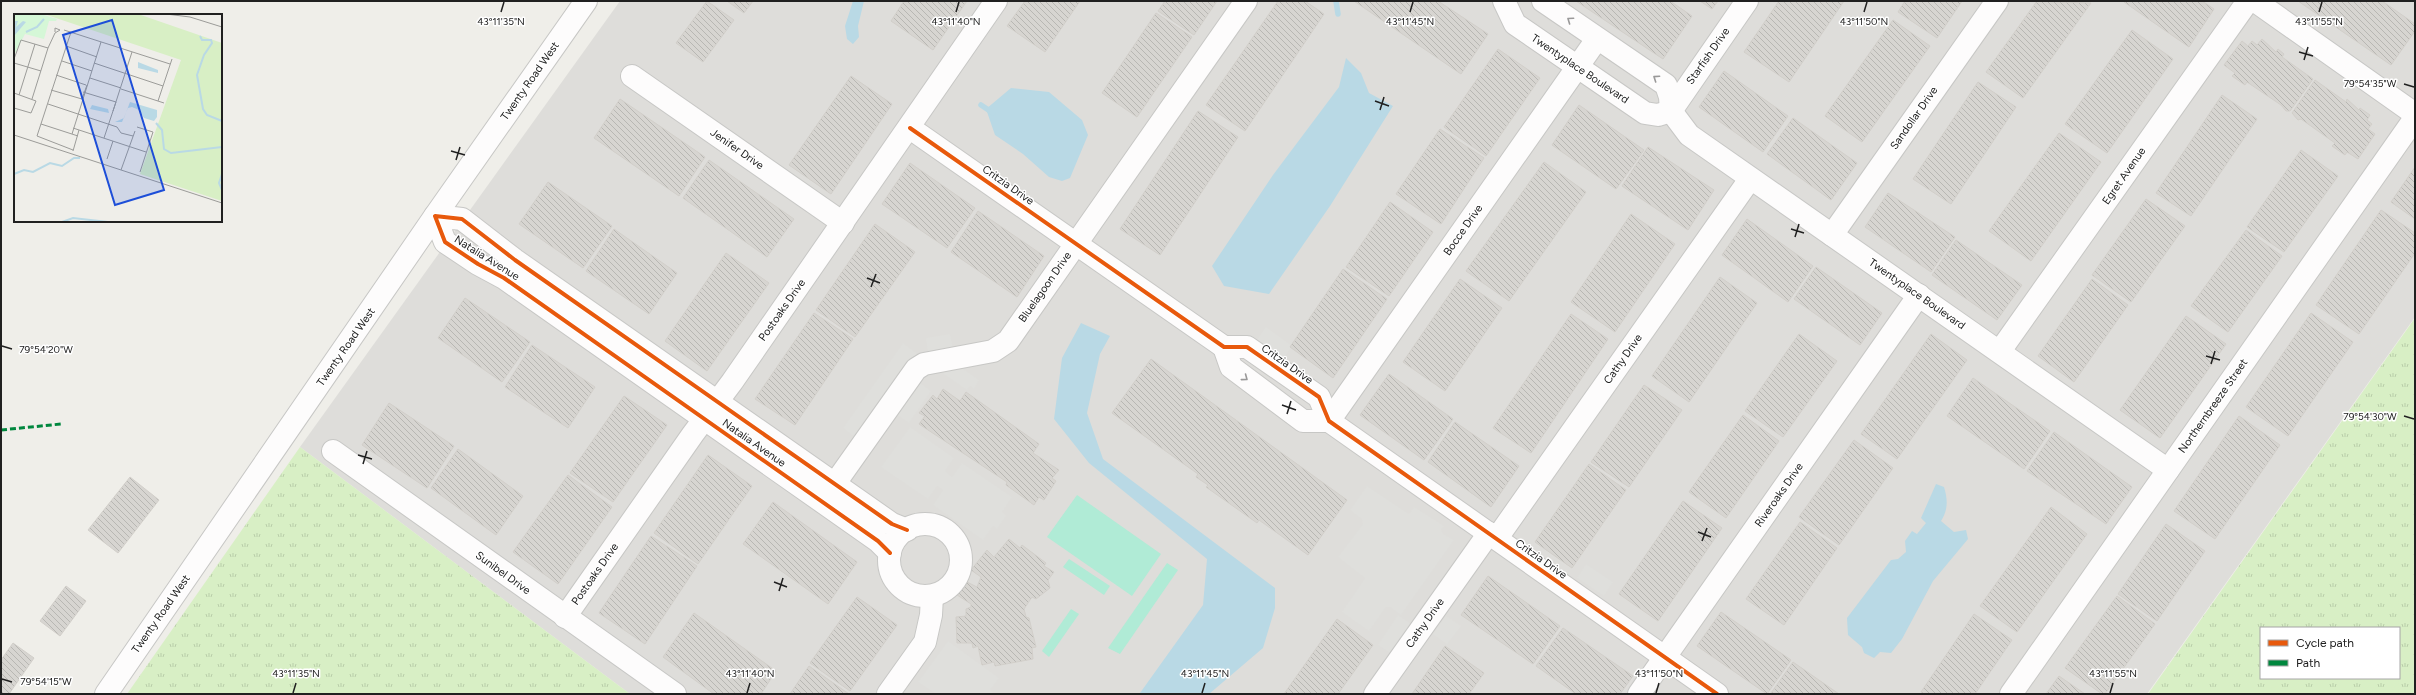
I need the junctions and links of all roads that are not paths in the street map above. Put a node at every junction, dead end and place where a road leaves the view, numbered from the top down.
1 (586, 1) edge
2 (996, 1) edge
3 (1246, 1) edge
4 (1504, 1) edge
5 (1543, 1) edge
6 (1747, 1) edge
7 (1997, 1) edge
8 (2248, 1) edge
9 (2254, 1) edge
10 (1598, 39) junction
11 (1578, 68) junction
12 (632, 76) dead end
13 (1671, 111) junction
14 (2415, 114) edge
15 (2415, 118) edge
16 (910, 128) junction
17 (1750, 179) junction
18 (435, 216) junction
19 (843, 223) junction
20 (1832, 235) junction
21 (1076, 243) junction
22 (1920, 296) junction
23 (2000, 351) junction
24 (718, 401) junction
25 (704, 419) junction
26 (1329, 421) junction
27 (333, 451) dead end
28 (2168, 470) junction
29 (835, 484) junction
30 (822, 502) junction
31 (907, 530) junction
32 (1493, 536) junction
33 (890, 553) junction
34 (932, 596) junction
35 (565, 617) junction
36 (1664, 658) junction
37 (106, 694) edge
38 (674, 694) edge
39 (888, 694) edge
40 (1375, 694) edge
41 (1639, 694) edge
42 (1717, 694) edge
43 (2011, 694) edge

1 - 18 street, Twenty Road West
2 - 16 street, Postoaks Drive
3 - 21 street, Bluelagoon Drive
4 - 11 street, Twentyplace Boulevard
10 -> 5 street, Twentyplace Boulevard
6 - 13 street, Starfish Drive
7 - 20 street, Sandollar Drive
8 - 23 street, Egret Avenue
9 - 14 street
10 - 11 street, Bocce Drive
13 -> 10 street, Twentyplace Boulevard
11 - 13 street, Twentyplace Boulevard
11 - 26 street, Bocce Drive
12 - 19 street, Jenifer Drive
13 - 17 street, Twentyplace Boulevard
15 - 28 street, Northernbreeze Street
16 - 19 street, Postoaks Drive
16 - 21 street, Critzia Drive
17 - 20 street, Twentyplace Boulevard
17 - 32 street, Cathy Drive
18 - 24 street, Natalia Avenue
18 - 25 street, Natalia Avenue
18 - 37 street, Twenty Road West
19 - 24 street, Postoaks Drive
20 - 22 street, Twentyplace Boulevard
21 - 26 street, Critzia Drive
21 - 29 street, Bluelagoon Drive
22 - 23 street, Twentyplace Boulevard
22 - 36 street, Riveroaks Drive
23 - 28 street, Twentyplace Boulevard
24 - 25 street, Postoaks Drive
24 - 29 street, Natalia Avenue
25 - 30 street, Natalia Avenue
25 - 35 street, Postoaks Drive
26 - 32 street, Critzia Drive
27 - 35 street, Sunibel Drive
28 - 43 street, Northernbreeze Street
29 - 30 street, Bluelagoon Drive
29 - 31 street, Natalia Avenue
30 - 33 street, Natalia Avenue
31 - 33 street
31 - 34 street
32 - 36 street, Critzia Drive
32 - 40 street, Cathy Drive
33 - 34 street
34 - 39 street
35 - 38 street, Sunibel Drive
36 - 41 street, Riveroaks Drive
36 - 42 street, Critzia Drive

